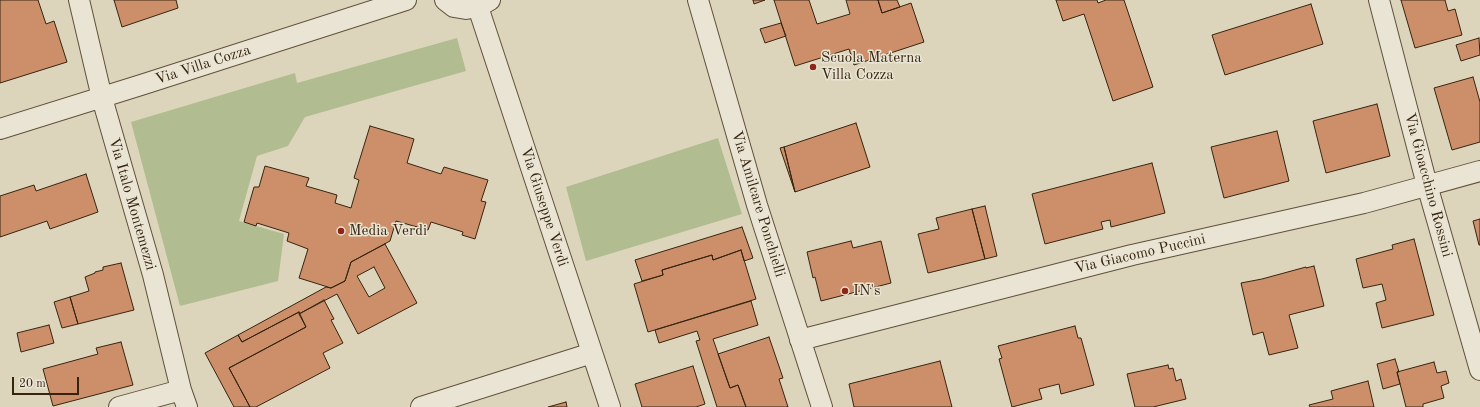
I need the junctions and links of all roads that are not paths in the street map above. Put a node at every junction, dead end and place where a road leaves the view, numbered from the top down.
1 (79, 0) edge
2 (406, 0) edge
3 (444, 0) edge
4 (698, 0) edge
5 (1379, 0) edge
6 (484, 4) edge
7 (102, 98) junction
8 (0, 129) edge
9 (1480, 171) edge
10 (1427, 185) junction
11 (800, 340) junction
12 (592, 353) junction
13 (1480, 370) edge
14 (184, 399) edge
15 (119, 407) edge
16 (421, 407) edge
17 (610, 407) edge
18 (822, 407) edge

1 - 7 street, Via Italo Montemezzi
2 - 7 street, Via Villa Cozza
3 - 6 street, Via Giuseppe Verdi
4 - 11 street, Via Amilcare Ponchielli
5 - 10 street, Via Gioacchino Rossini
6 - 12 street, Via Giuseppe Verdi
7 - 8 street, Via Villa Cozza
7 - 14 street, Via Italo Montemezzi
9 - 10 street, Via Giacomo Puccini
10 - 11 street, Via Giacomo Puccini
10 - 13 street, Via Gioacchino Rossini
11 - 18 street, Via Amilcare Ponchielli
12 - 16 street
12 - 17 street, Via Giuseppe Verdi
14 - 15 street

